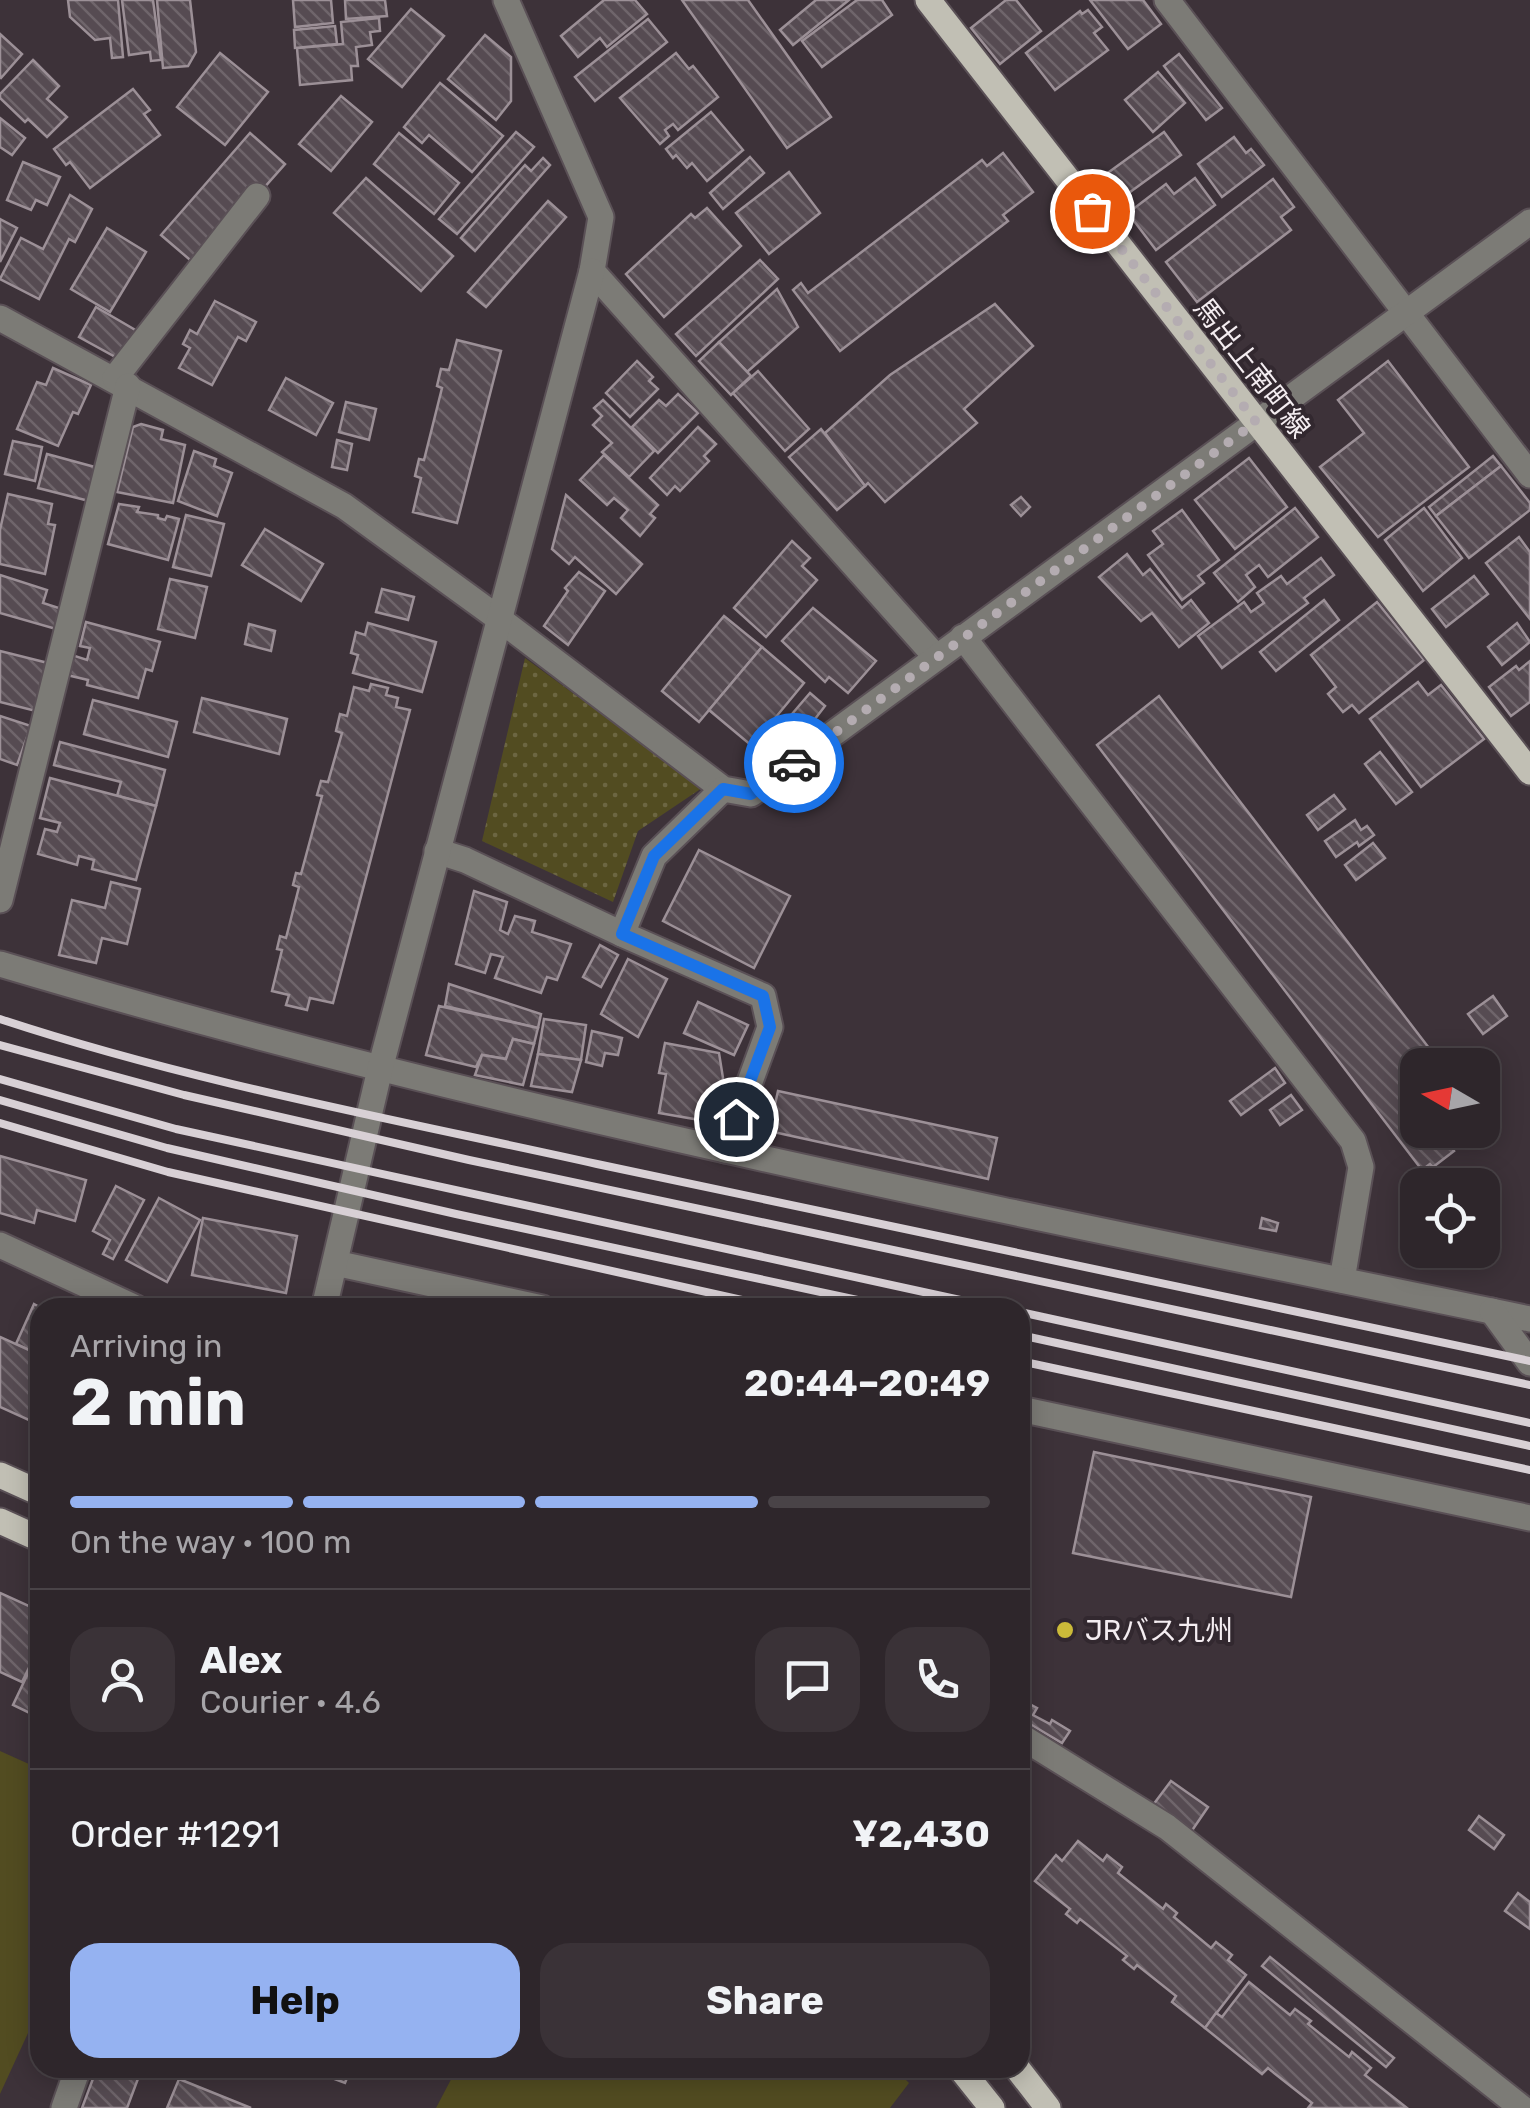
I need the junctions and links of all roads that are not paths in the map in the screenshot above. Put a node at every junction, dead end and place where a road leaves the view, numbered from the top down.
1 (506, 0) edge
2 (928, 0) edge
3 (1168, 0) edge
4 (257, 196) dead end
5 (1530, 222) edge
6 (592, 271) junction
7 (1406, 314) junction
8 (0, 318) edge
9 (122, 382) junction
10 (1256, 422) junction
11 (1530, 475) edge
12 (498, 618) junction
13 (963, 637) junction
14 (936, 657) junction
15 (1530, 772) edge
16 (723, 789) junction
17 (437, 851) junction
18 (0, 900) edge
19 (622, 934) junction
20 (0, 964) edge
21 (380, 1069) junction
22 (725, 1150) junction
23 (0, 1245) edge
24 (335, 1263) junction
25 (1342, 1280) junction
26 (114, 1298) edge
27 (326, 1298) edge
28 (496, 1298) edge
29 (1492, 1311) junction
30 (1530, 1319) edge
31 (1530, 1363) edge
32 (1030, 1411) edge
33 (0, 1475) edge
34 (30, 1488) edge
35 (1530, 1518) edge
36 (0, 1520) edge
37 (30, 1534) edge
38 (1030, 1742) edge
39 (74, 2078) edge
40 (968, 2078) edge
41 (1025, 2078) edge
42 (64, 2108) edge
43 (992, 2108) edge
44 (1048, 2108) edge
45 (1522, 2108) edge

1 - 6 street
2 - 10 main road, 馬出上南町線
3 - 7 street
4 - 9 street
5 - 7 street
6 - 12 street
6 - 14 street
7 - 10 street
7 - 11 street
8 - 9 street
9 - 12 street
9 - 18 street
10 - 13 street
10 - 15 main road, 馬出上南町線
12 - 16 street
12 - 17 street
13 - 14 street
13 - 25 street
14 - 16 street
16 - 19 street
17 - 19 street
17 - 21 street
19 - 22 street
20 - 21 street
21 - 22 street
21 - 24 street
22 - 25 street
23 - 26 street
24 - 27 street
24 - 28 street
25 - 29 street
29 - 30 street
29 - 31 street
32 - 35 street
33 - 34 main road
36 - 37 main road
38 - 45 street
39 - 42 street
40 - 43 main road
41 - 44 main road

